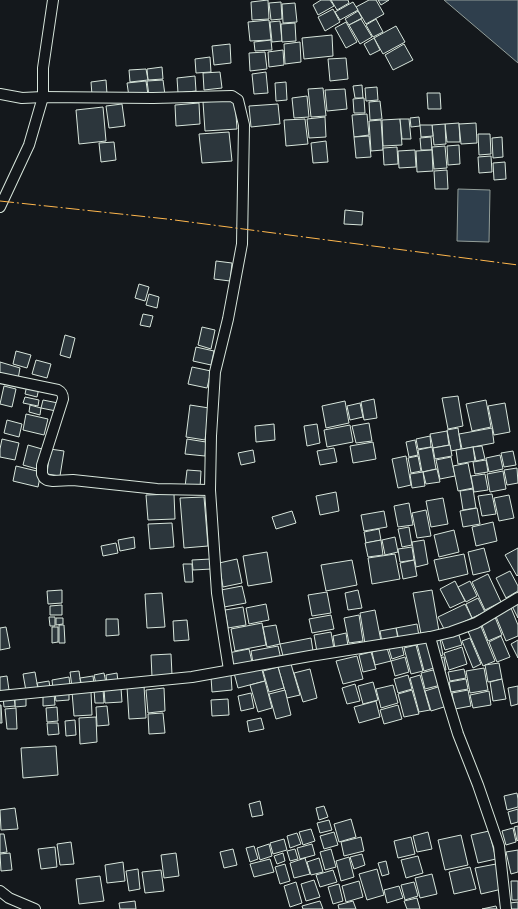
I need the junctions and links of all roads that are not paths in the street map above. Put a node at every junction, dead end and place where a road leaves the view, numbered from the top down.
1 (53, 0) edge
2 (0, 94) edge
3 (43, 97) junction
4 (1, 205) edge
5 (0, 378) edge
6 (210, 490) junction
7 (518, 598) edge
8 (430, 637) junction
9 (229, 670) junction
10 (0, 696) edge
11 (0, 892) edge
12 (35, 909) edge
13 (506, 909) edge

1 - 3 street
2 - 3 street
3 - 4 street
3 - 6 street
5 - 6 street
6 - 9 street
7 - 8 street
8 - 9 street
8 - 13 street
9 - 10 street
11 - 12 street

